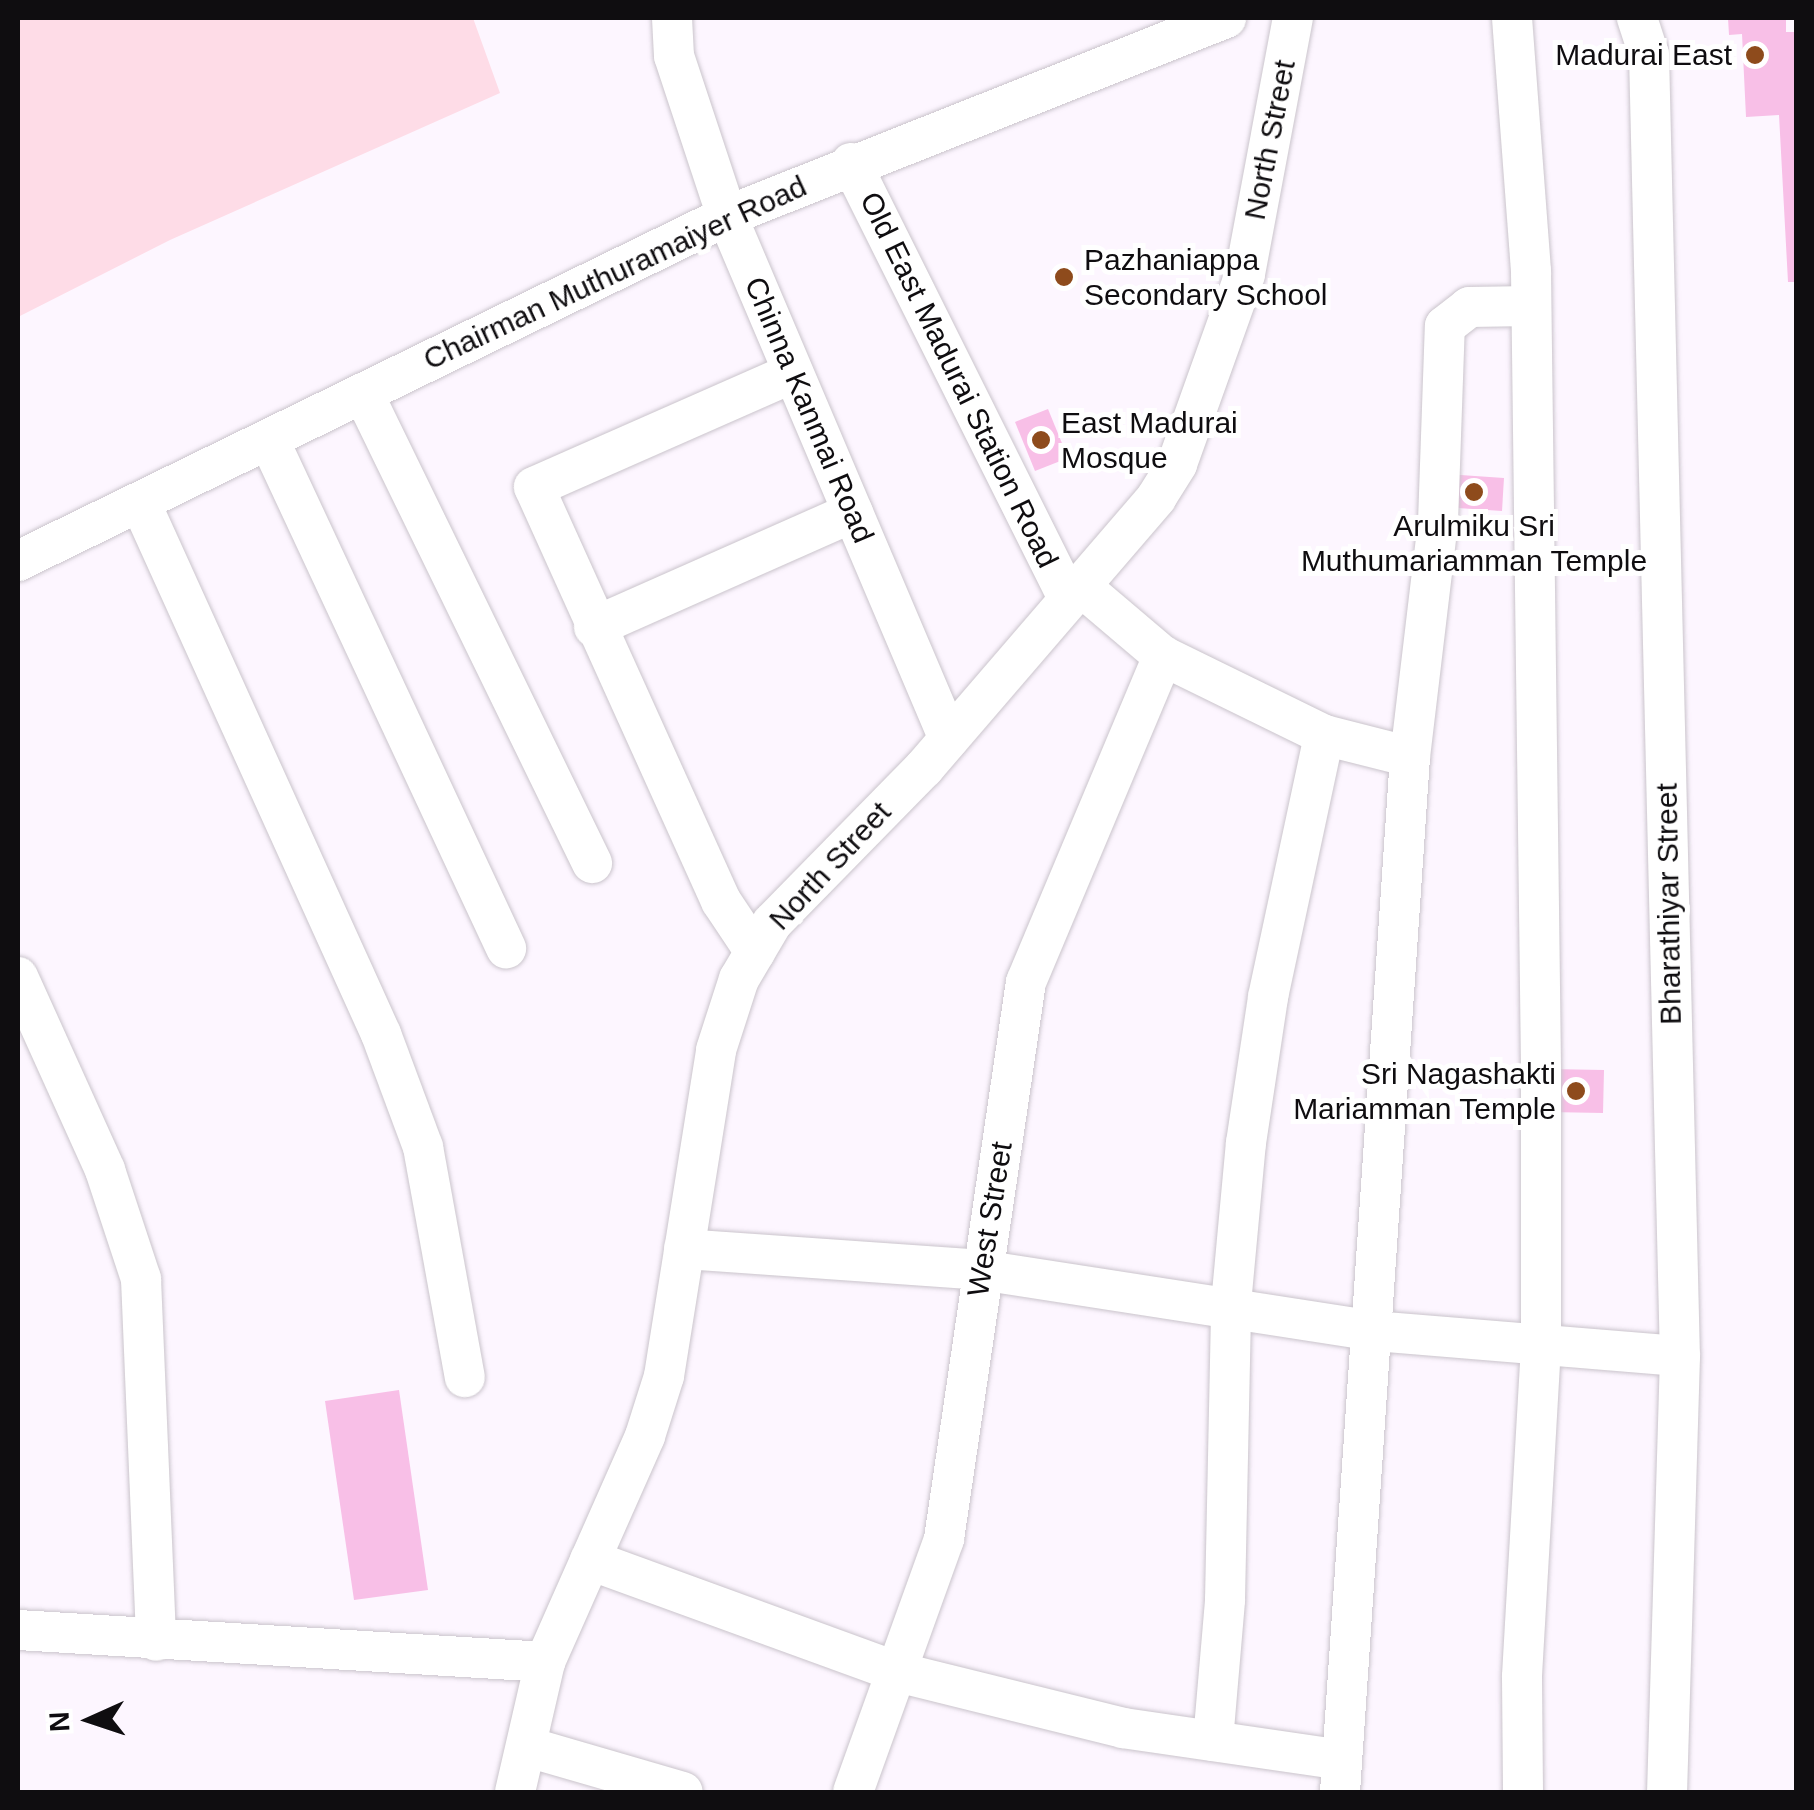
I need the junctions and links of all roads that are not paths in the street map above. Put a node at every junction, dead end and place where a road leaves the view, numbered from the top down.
1 (672, 18) edge
2 (1226, 18) edge
3 (1293, 18) edge
4 (1512, 18) edge
5 (1637, 18) edge
6 (851, 163) junction
7 (727, 216) junction
8 (1531, 306) junction
9 (794, 372) junction
10 (363, 393) junction
11 (269, 440) junction
12 (141, 504) junction
13 (853, 512) junction
14 (18, 561) edge
15 (1073, 591) junction
16 (594, 626) junction
17 (1163, 656) junction
18 (1324, 735) junction
19 (949, 739) junction
20 (1410, 757) junction
21 (592, 863) dead end
22 (506, 948) dead end
23 (755, 952) junction
24 (18, 977) edge
25 (684, 1249) junction
26 (981, 1270) junction
27 (1231, 1304) junction
28 (1374, 1330) junction
29 (1541, 1346) junction
30 (1680, 1356) junction
31 (465, 1377) dead end
32 (590, 1560) junction
33 (18, 1630) edge
34 (156, 1641) junction
35 (545, 1662) junction
36 (898, 1672) junction
37 (1213, 1741) junction
38 (528, 1747) junction
39 (1341, 1776) edge
40 (516, 1792) edge
41 (683, 1792) edge
42 (852, 1792) edge
43 (1523, 1792) edge
44 (1668, 1792) edge

1 - 7 street, Chinna Kanmai Road
2 - 6 street, Chairman Muthuramaiyer Road
3 - 15 street, North Street
4 - 8 street
5 - 30 street, Bharathiyar Street
6 - 7 street, Chairman Muthuramaiyer Road
6 - 15 street, Old East Madurai Station Road
7 - 9 street, Chinna Kanmai Road
7 - 10 street, Chairman Muthuramaiyer Road
8 - 20 street
8 - 29 street
9 - 13 street, Chinna Kanmai Road
9 - 16 street
10 - 11 street, Chairman Muthuramaiyer Road
10 - 21 street
11 - 12 street, Chairman Muthuramaiyer Road
11 - 22 street
12 - 14 street, Chairman Muthuramaiyer Road
12 - 31 street
13 - 16 street
13 - 19 street, Chinna Kanmai Road
15 - 17 street
15 - 19 street, North Street
16 - 23 street
17 - 18 street
17 - 26 street, West Street
18 - 20 street
18 - 27 street
19 - 23 street, North Street
20 - 28 street
23 - 25 street, North Street
24 - 34 street
25 - 26 street
25 - 32 street, North Street
26 - 27 street
26 - 36 street, West Street
27 - 28 street
27 - 37 street
28 - 29 street
28 - 39 street
29 - 30 street
29 - 43 street
30 - 44 street, Bharathiyar Street
32 - 35 street, North Street
32 - 36 street
33 - 34 street
34 - 35 street
35 - 38 street, North Street
36 - 37 street
36 - 42 street, West Street
37 - 39 street
38 - 40 street, North Street
38 - 41 street

